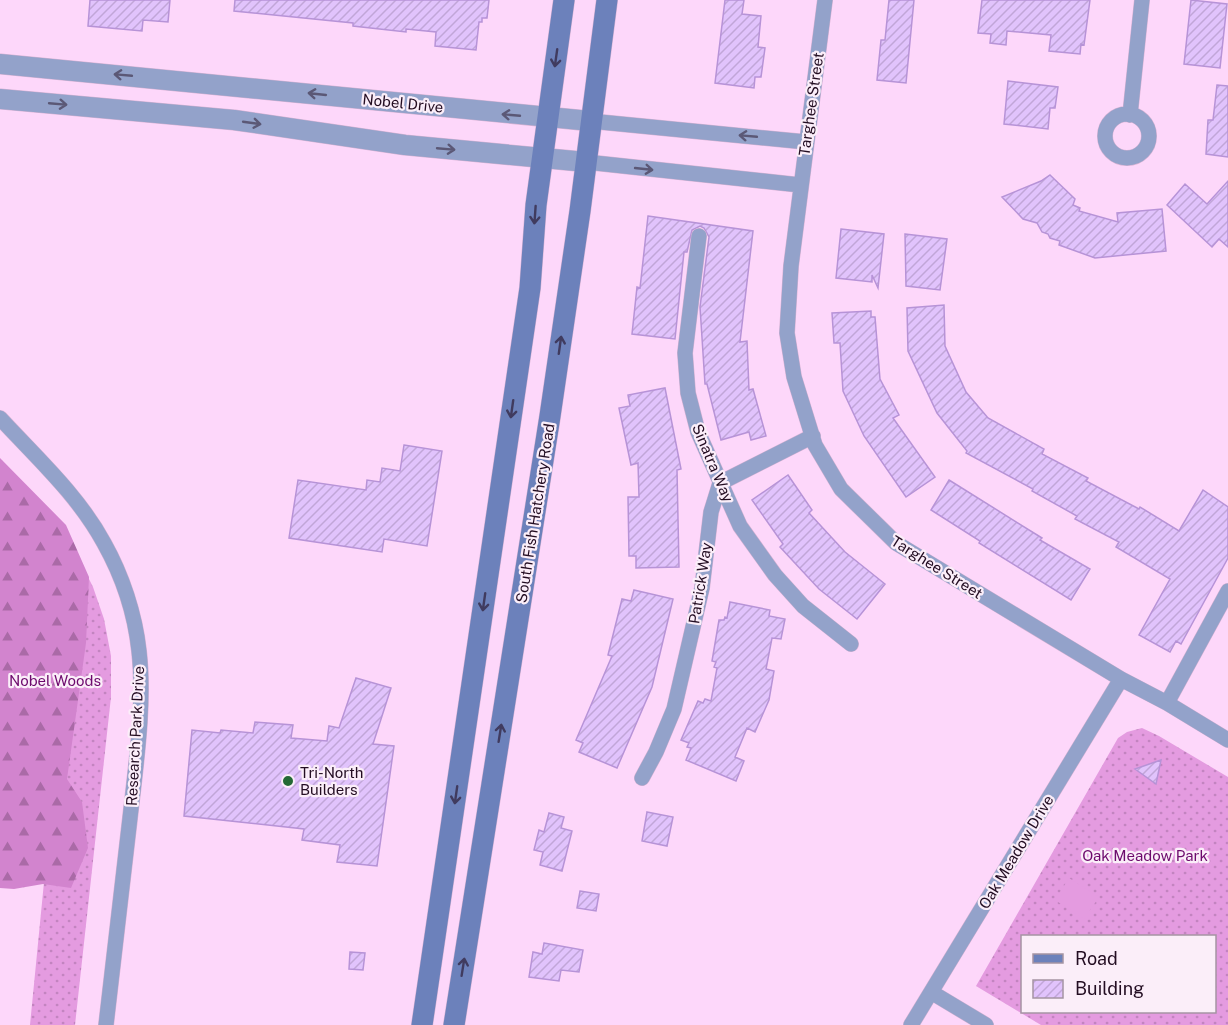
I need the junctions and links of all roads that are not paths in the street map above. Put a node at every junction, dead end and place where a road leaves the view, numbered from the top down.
1 (564, 0) edge
2 (606, 0) edge
3 (825, 0) edge
4 (1142, 0) edge
5 (0, 64) edge
6 (0, 99) edge
7 (1130, 115) dead end
8 (547, 118) junction
9 (590, 121) junction
10 (806, 142) junction
11 (543, 157) junction
12 (586, 162) junction
13 (800, 185) junction
14 (699, 236) dead end
15 (0, 418) edge
16 (813, 436) junction
17 (720, 483) junction
18 (1228, 591) edge
19 (851, 644) dead end
20 (1120, 679) junction
21 (1167, 703) junction
22 (1228, 740) edge
23 (642, 778) dead end
24 (931, 992) junction
25 (106, 1025) edge
26 (422, 1025) edge
27 (454, 1025) edge
28 (911, 1025) edge
29 (986, 1025) edge

1 -> 8 main road
2 - 9 main road, South Fish Hatchery Road
3 - 10 street, Targhee Street
4 - 7 street
8 -> 5 street, Nobel Drive
6 -> 11 street
8 - 9 street, Nobel Drive
8 - 11 main road
10 -> 9 street, Nobel Drive
9 - 12 main road, South Fish Hatchery Road
10 - 13 street, Targhee Street
11 - 12 street
11 -> 26 main road
12 -> 13 street
27 -> 12 main road, South Fish Hatchery Road
13 - 16 street, Targhee Street
14 - 17 street, Sinatra Way
15 - 25 street, Research Park Drive
16 - 17 street
16 - 20 street, Targhee Street
17 - 19 street, Sinatra Way
17 - 23 street, Patrick Way
18 - 21 street
20 - 21 street, Targhee Street
20 - 24 street, Oak Meadow Drive
21 - 22 street, Targhee Street
24 - 28 street, Oak Meadow Drive
24 - 29 street

